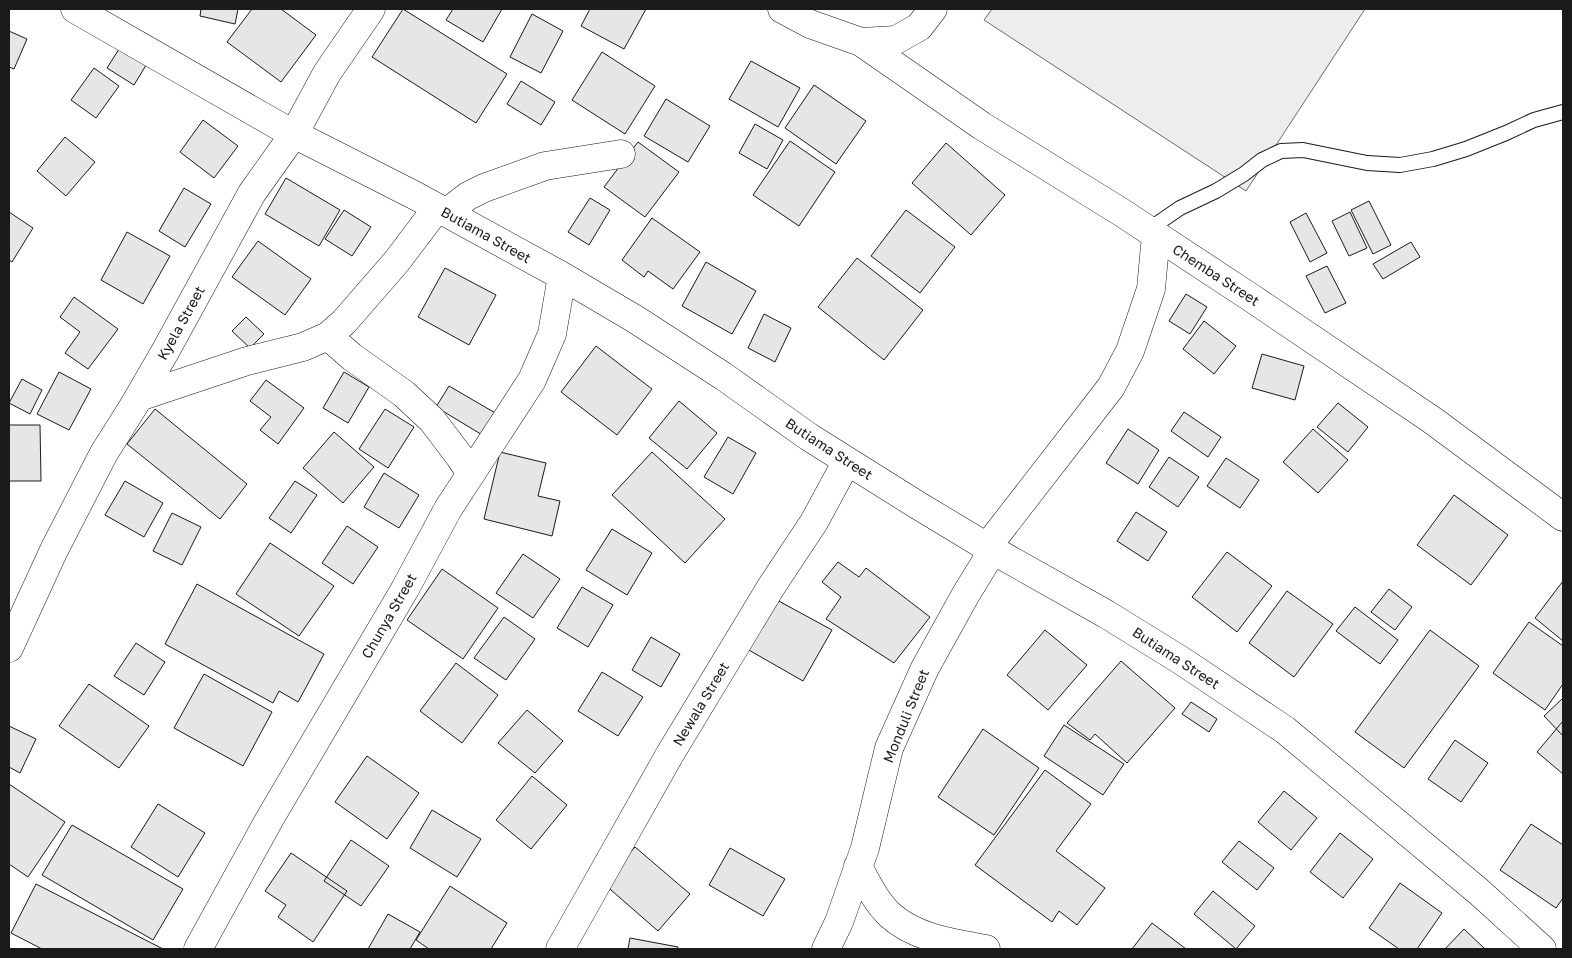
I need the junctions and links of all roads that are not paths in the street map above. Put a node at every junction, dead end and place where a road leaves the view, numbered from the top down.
1 (75, 9) edge
2 (371, 9) edge
3 (782, 9) edge
4 (933, 9) edge
5 (861, 42) junction
6 (1563, 112) edge
7 (294, 134) junction
8 (621, 154) dead end
9 (442, 210) junction
10 (1152, 233) junction
11 (562, 276) junction
12 (328, 336) junction
13 (139, 397) junction
14 (847, 461) junction
15 (471, 474) junction
16 (1563, 517) edge
17 (990, 549) junction
18 (9, 648) edge
19 (858, 866) junction
20 (198, 949) edge
21 (560, 949) edge
22 (826, 949) edge
23 (986, 949) edge
24 (1542, 949) edge

1 - 7 street, Butiama Street
2 - 7 street, Kyela Street
3 - 5 street, Chemba Street
4 - 5 street, Chemba Street
5 - 10 street, Chemba Street
6 - 10 lane
7 - 9 street, Butiama Street
7 - 13 street, Kyela Street
8 - 9 street
9 - 11 street, Butiama Street
9 - 12 street
10 - 16 street, Chemba Street
10 - 17 street, Monduli Street
11 - 14 street, Butiama Street
11 - 15 street, Chunya Street
12 - 13 street
12 - 15 street
13 - 18 street, Kyela Street
14 - 17 street, Butiama Street
14 - 21 street, Newala Street
15 - 20 street, Chunya Street
17 - 19 street, Monduli Street
17 - 24 street, Butiama Street
19 - 22 street, Monduli Street
19 - 23 street

